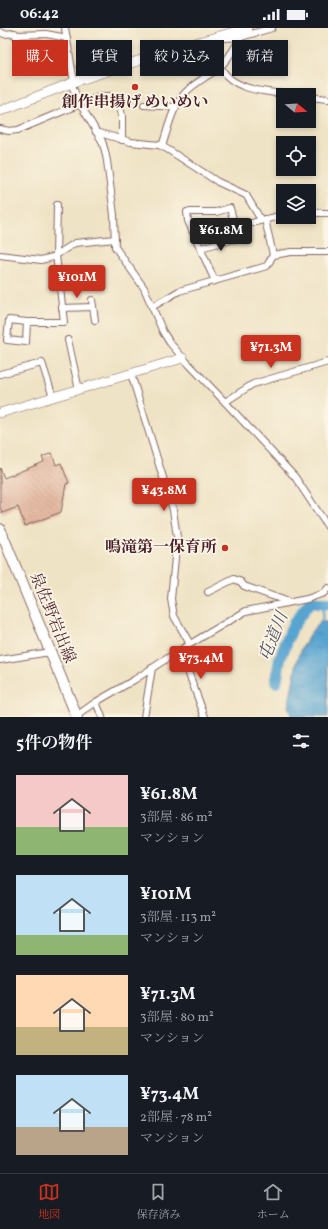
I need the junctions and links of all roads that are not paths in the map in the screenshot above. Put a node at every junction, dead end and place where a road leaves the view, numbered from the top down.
1 (65, 28) edge
2 (229, 28) edge
3 (248, 28) edge
4 (272, 28) edge
5 (0, 32) edge
6 (242, 37) junction
7 (67, 38) junction
8 (212, 38) junction
9 (224, 62) edge
10 (224, 71) edge
11 (206, 76) edge
12 (72, 83) junction
13 (276, 92) edge
14 (316, 98) edge
15 (328, 99) edge
16 (80, 104) junction
17 (144, 105) dead end
18 (176, 107) junction
19 (0, 111) edge
20 (0, 129) edge
21 (96, 132) junction
22 (122, 140) junction
23 (162, 146) junction
24 (57, 205) dead end
25 (316, 213) edge
26 (328, 213) edge
27 (276, 217) edge
28 (263, 220) junction
29 (236, 227) junction
30 (115, 239) junction
31 (200, 248) junction
32 (328, 252) edge
33 (0, 255) edge
34 (56, 255) junction
35 (273, 255) junction
36 (215, 281) junction
37 (92, 300) dead end
38 (93, 307) junction
39 (152, 307) junction
40 (62, 308) junction
41 (95, 320) dead end
42 (27, 322) junction
43 (68, 340) dead end
44 (183, 358) junction
45 (328, 362) edge
46 (0, 374) edge
47 (131, 374) junction
48 (79, 390) junction
49 (53, 397) junction
50 (225, 402) junction
51 (0, 413) edge
52 (328, 527) edge
53 (0, 530) edge
54 (328, 588) edge
55 (208, 592) dead end
56 (289, 602) junction
57 (190, 644) junction
58 (180, 650) junction
59 (50, 652) junction
60 (0, 660) edge
61 (152, 668) junction
62 (96, 702) junction
63 (76, 717) edge
64 (102, 717) edge
65 (144, 717) edge
66 (205, 717) edge

1 - 7 street
2 - 8 street
3 - 8 street
4 - 6 street
5 - 7 street
6 - 8 street
6 - 9 street
7 - 12 street
8 - 12 street
10 - 13 street
11 - 18 street
12 - 16 street
12 - 19 street
14 - 15 street
16 - 20 street
16 - 21 street
16 - 22 street
17 - 18 street
18 - 23 street
21 - 22 street
21 - 30 street
22 - 23 street
23 - 28 street
24 - 34 street
25 - 26 street
27 - 28 street
28 - 29 street
28 - 35 street
29 - 31 street
29 - 31 street
30 - 34 street
30 - 39 street
31 - 36 street
32 - 35 street
33 - 34 street
34 - 40 street
35 - 36 street
36 - 39 street
37 - 38 street
38 - 40 street
38 - 41 street
39 - 44 street
40 - 42 street
42 - 42 street
43 - 48 street
44 - 47 street
44 - 50 street
45 - 50 street
46 - 49 street
47 - 48 street
47 - 57 street
48 - 49 street
49 - 51 street
50 - 52 street
53 - 59 main road, 泉佐野岩出線
54 - 56 street
55 - 56 street
56 - 57 street
57 - 58 street
58 - 61 street
58 - 66 street
59 - 60 street
59 - 63 main road, 泉佐野岩出線
61 - 62 street
61 - 65 street
62 - 63 street
62 - 64 street

